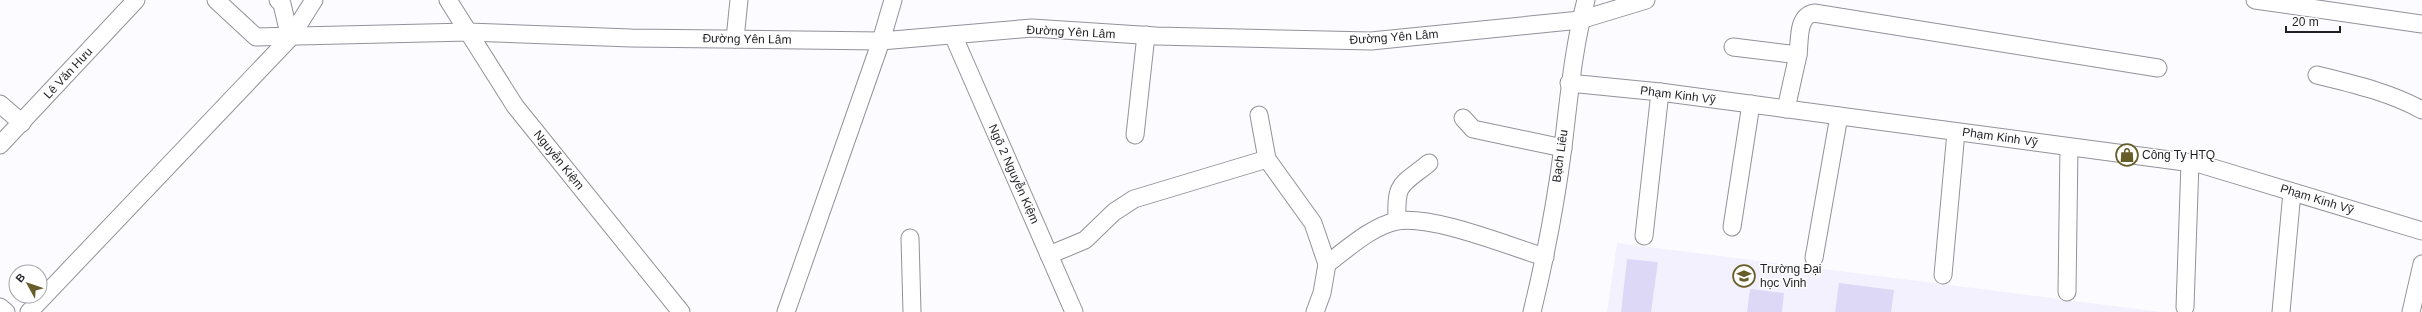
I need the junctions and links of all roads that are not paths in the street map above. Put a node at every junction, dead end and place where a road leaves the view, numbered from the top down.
1 (136, 0) edge
2 (216, 0) edge
3 (278, 0) edge
4 (314, 0) edge
5 (448, 0) edge
6 (739, 0) edge
7 (893, 0) edge
8 (1586, 0) edge
9 (1646, 0) edge
10 (2255, 0) edge
11 (1580, 20) junction
12 (2422, 24) edge
13 (468, 32) junction
14 (953, 35) junction
15 (1146, 35) junction
16 (290, 38) junction
17 (735, 39) junction
18 (881, 41) junction
19 (1733, 47) dead end
20 (1798, 54) junction
21 (2158, 68) dead end
22 (2317, 75) dead end
23 (1569, 83) junction
24 (1660, 92) junction
25 (0, 104) edge
26 (1751, 104) junction
27 (1786, 109) junction
28 (2422, 110) edge
29 (1260, 114) dead end
30 (1839, 116) junction
31 (1463, 118) dead end
32 (22, 123) junction
33 (1956, 132) junction
34 (1135, 135) dead end
35 (0, 145) edge
36 (2069, 147) junction
37 (1563, 148) junction
38 (1267, 160) junction
39 (1429, 163) dead end
40 (2190, 163) junction
41 (2292, 192) junction
42 (1397, 222) junction
43 (1732, 227) dead end
44 (2422, 231) edge
45 (1644, 236) dead end
46 (910, 238) dead end
47 (1049, 255) junction
48 (1545, 257) junction
49 (1814, 258) dead end
50 (1327, 264) junction
51 (2422, 264) edge
52 (1943, 276) dead end
53 (2067, 292) dead end
54 (2185, 307) dead end
55 (29, 312) edge
56 (681, 312) edge
57 (786, 312) edge
58 (912, 312) edge
59 (1074, 312) edge
60 (1315, 312) edge
61 (1532, 312) edge
62 (2281, 312) edge
63 (2411, 312) edge

1 - 32 street, Lê Văn Hưu
2 - 16 street, Đường Yên Lâm
3 - 16 street
4 - 16 street
5 - 13 street, Nguyễn Kiệm
6 - 17 street
7 - 18 street
8 - 11 street, Bạch Liêu
9 - 11 street, Đường Yên Lâm
10 - 12 street
11 - 15 street, Đường Yên Lâm
11 - 23 street, Bạch Liêu
13 - 16 street, Đường Yên Lâm
13 - 17 street, Đường Yên Lâm
13 - 56 street, Nguyễn Kiệm
14 - 15 street, Đường Yên Lâm
14 - 18 street, Đường Yên Lâm
14 - 47 street, Ngõ 2 Nguyễn Kiệm
15 - 34 street
16 - 55 street
17 - 18 street, Đường Yên Lâm
18 - 57 street
19 - 20 street
20 - 21 street
20 - 27 street
22 - 28 street
23 - 24 street, Phạm Kinh Vỹ
23 - 37 street, Bạch Liêu
24 - 26 street, Phạm Kinh Vỹ
24 - 45 street
25 - 32 street
26 - 27 street, Phạm Kinh Vỹ
26 - 43 street
27 - 30 street, Phạm Kinh Vỹ
29 - 38 street
30 - 33 street, Phạm Kinh Vỹ
30 - 49 street
31 - 37 street
32 - 35 street, Lê Văn Hưu
33 - 36 street, Phạm Kinh Vỹ
33 - 52 street
36 - 40 street, Phạm Kinh Vỹ
36 - 53 street
37 - 48 street, Bạch Liêu
38 - 47 street
38 - 50 street
39 - 42 street
40 - 41 street, Phạm Kinh Vỹ
40 - 54 street
41 - 44 street, Phạm Kinh Vỹ
41 - 62 street
42 - 48 street
42 - 50 street
46 - 58 street
47 - 59 street, Ngõ 2 Nguyễn Kiệm
48 - 61 street, Bạch Liêu
50 - 60 street
51 - 63 street

